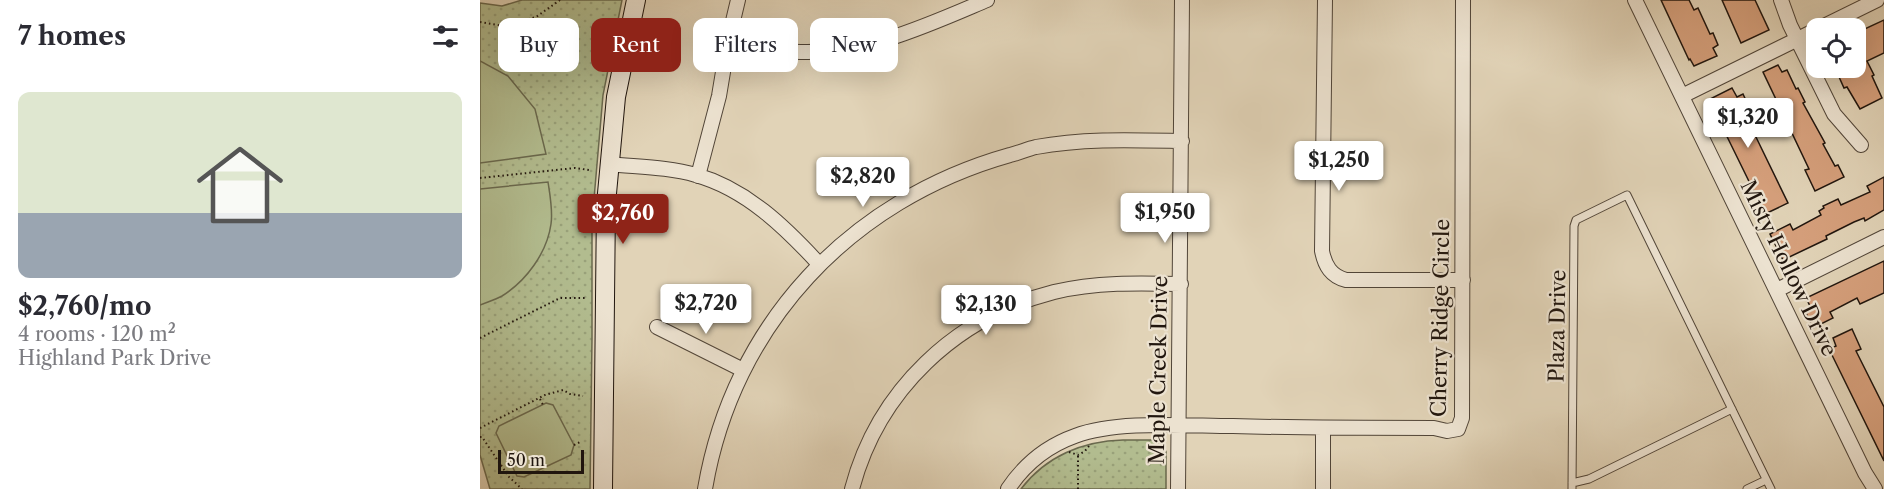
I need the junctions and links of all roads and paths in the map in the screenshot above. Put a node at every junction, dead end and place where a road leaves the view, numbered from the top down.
1 (560, 0) edge
2 (636, 0) edge
3 (738, 0) edge
4 (1182, 0) edge
5 (1325, 0) edge
6 (1463, 0) edge
7 (1635, 0) edge
8 (1781, 0) edge
9 (1877, 0) edge
10 (977, 2) edge
11 (734, 18) edge
12 (1840, 18) edge
13 (480, 22) edge
14 (1806, 35) edge
15 (1797, 40) junction
16 (798, 51) edge
17 (723, 72) edge
18 (1682, 96) junction
19 (1182, 141) junction
20 (1861, 145) dead end
21 (609, 164) junction
22 (589, 170) dead end
23 (698, 176) junction
24 (480, 178) edge
25 (1884, 237) edge
26 (819, 264) junction
27 (1463, 280) junction
28 (1181, 284) junction
29 (1776, 290) junction
30 (586, 298) dead end
31 (657, 327) dead end
32 (480, 338) edge
33 (743, 370) junction
34 (584, 396) dead end
35 (540, 399) junction
36 (543, 405) dead end
37 (1732, 409) junction
38 (1179, 425) junction
39 (480, 428) edge
40 (1323, 428) junction
41 (480, 436) edge
42 (582, 441) dead end
43 (574, 445) dead end
44 (1078, 455) dead end
45 (1766, 480) junction
46 (1572, 486) edge
47 (522, 489) edge
48 (603, 489) edge
49 (705, 489) edge
50 (852, 489) edge
51 (1008, 489) edge
52 (1078, 489) edge
53 (1178, 489) edge
54 (1323, 489) edge
55 (1747, 489) edge
56 (1771, 489) edge
57 (1875, 489) edge

1 - 13 path
2 - 21 street
3 - 11 street
4 - 19 street, Maple Creek Drive
5 - 27 street
6 - 27 street, Cherry Ridge Circle
7 - 18 street, Misty Hollow Drive
8 - 15 street
9 - 12 street
10 - 16 street
14 - 15 street
15 - 18 street
15 - 20 street
17 - 23 street
18 - 29 street, Misty Hollow Drive
19 - 26 street
19 - 28 street, Maple Creek Drive
21 - 23 street
21 - 48 street
22 - 24 path
23 - 26 street
25 - 29 street
26 - 33 street
27 - 40 street, Cherry Ridge Circle
28 - 38 street, Maple Creek Drive
28 - 50 street
29 - 57 street, Misty Hollow Drive
30 - 32 path
31 - 33 street
33 - 49 street
34 - 35 path
35 - 36 path
35 - 39 path
37 - 45 lane
37 - 46 lane
37 - 46 lane, Plaza Drive
38 - 40 street, Cherry Ridge Circle
38 - 51 street, Cherry Ridge Circle
38 - 53 street, Maple Creek Drive
40 - 54 street
41 - 47 path
42 - 43 path
44 - 52 path
45 - 55 lane
45 - 56 lane

